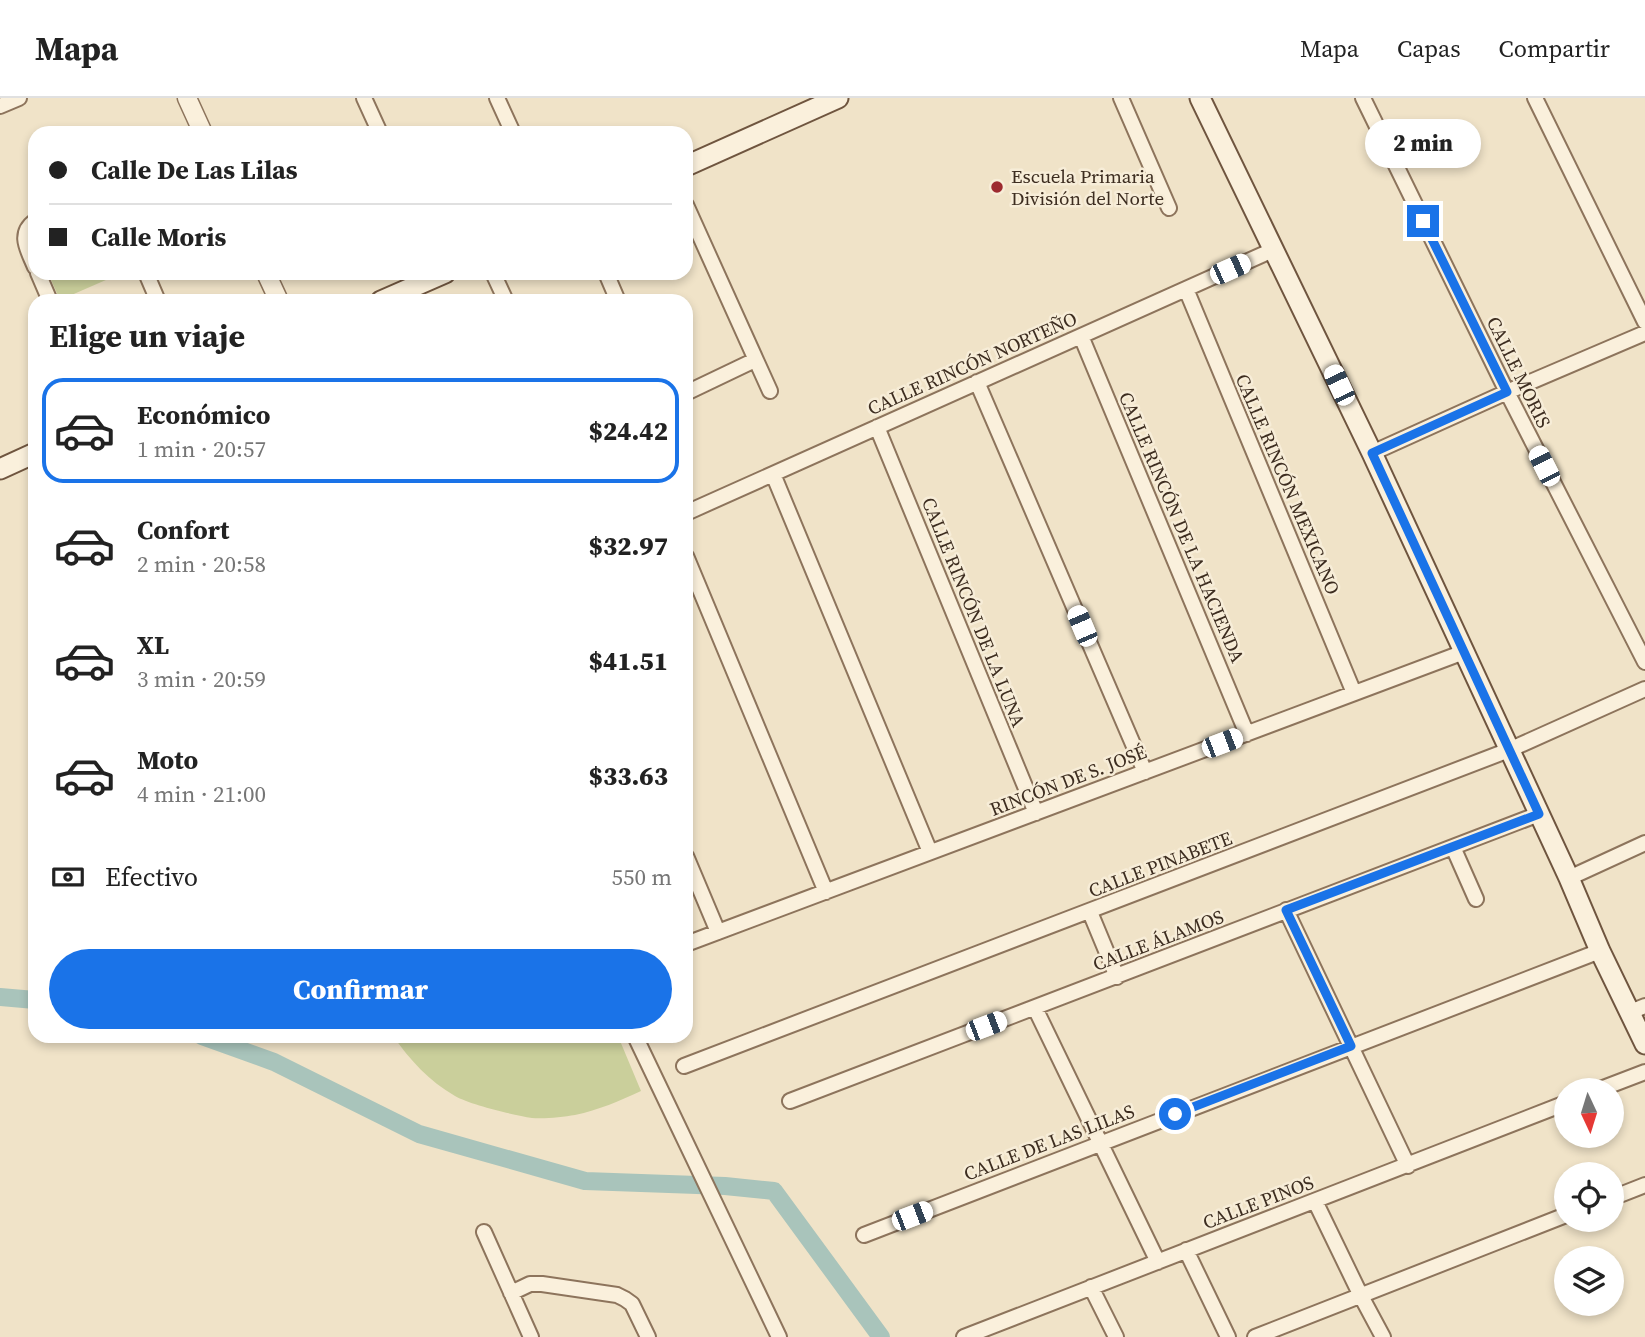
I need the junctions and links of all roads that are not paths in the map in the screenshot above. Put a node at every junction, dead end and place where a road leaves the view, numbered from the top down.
1 (19, 98) edge
2 (187, 98) edge
3 (364, 98) edge
4 (497, 98) edge
5 (838, 98) edge
6 (1121, 98) edge
7 (1200, 98) edge
8 (1363, 98) edge
9 (1535, 98) edge
10 (0, 106) edge
11 (200, 126) edge
12 (377, 126) edge
13 (510, 126) edge
14 (693, 163) edge
15 (1169, 208) dead end
16 (693, 221) edge
17 (28, 227) edge
18 (1275, 249) junction
19 (28, 251) edge
20 (430, 280) edge
21 (1186, 289) junction
22 (403, 294) edge
23 (1645, 322) edge
24 (1645, 333) edge
25 (1081, 336) junction
26 (755, 360) junction
27 (977, 382) junction
28 (693, 390) edge
29 (770, 391) dead end
30 (1507, 392) junction
31 (877, 427) junction
32 (1372, 453) junction
33 (28, 456) edge
34 (0, 469) edge
35 (773, 474) junction
36 (693, 510) edge
37 (693, 573) edge
38 (1464, 652) junction
39 (1645, 662) edge
40 (1645, 689) edge
41 (1354, 693) junction
42 (1247, 734) junction
43 (1509, 750) junction
44 (1144, 772) junction
45 (1036, 813) junction
46 (1539, 814) junction
47 (1645, 844) edge
48 (1453, 847) junction
49 (930, 852) junction
50 (693, 873) edge
51 (1569, 878) junction
52 (826, 892) junction
53 (1476, 899) dead end
54 (1286, 910) junction
55 (1090, 912) junction
56 (718, 932) junction
57 (693, 941) edge
58 (1600, 951) junction
59 (1117, 977) junction
60 (1035, 1007) junction
61 (1637, 1009) edge
62 (638, 1043) edge
63 (1645, 1044) edge
64 (1351, 1046) junction
65 (684, 1066) dead end
66 (1645, 1072) edge
67 (1624, 1080) edge
68 (790, 1101) dead end
69 (1554, 1108) edge
70 (1100, 1143) junction
71 (1408, 1166) junction
72 (1645, 1185) edge
73 (1624, 1193) edge
74 (1315, 1201) junction
75 (1554, 1220) edge
76 (484, 1232) dead end
77 (864, 1235) dead end
78 (1186, 1250) junction
79 (1157, 1262) junction
80 (1091, 1287) junction
81 (512, 1293) junction
82 (1360, 1296) junction
83 (1000, 1323) junction
84 (531, 1337) edge
85 (648, 1337) edge
86 (779, 1337) edge
87 (964, 1337) edge
88 (1007, 1337) edge
89 (1116, 1337) edge
90 (1228, 1337) edge
91 (1255, 1337) edge
92 (1383, 1337) edge

1 - 10 street
2 - 11 street
3 - 12 street
4 - 13 street
5 - 14 main road
6 - 15 street
7 - 18 main road
8 - 30 street, CALLE MORIS
9 - 23 street
16 - 26 street
17 - 19 street
18 - 21 street, CALLE RINCÓN NORTEÑO
18 - 32 main road
20 - 22 main road
21 - 25 street, CALLE RINCÓN NORTEÑO
21 - 41 street, CALLE RINCÓN MEXICANO
24 - 30 street
25 - 27 street, CALLE RINCÓN NORTEÑO
25 - 42 street, CALLE RINCÓN DE LA HACIENDA
26 - 28 street
26 - 29 street
27 - 31 street, CALLE RINCÓN NORTEÑO
27 - 44 street
30 - 32 street
30 - 39 street, CALLE MORIS
31 - 35 street, CALLE RINCÓN NORTEÑO
31 - 45 street, CALLE RINCÓN DE LA LUNA
32 - 38 main road
33 - 34 main road
35 - 36 street, CALLE RINCÓN NORTEÑO
35 - 49 street
37 - 52 street
38 - 41 street, RINCÓN DE S. JOSÉ
38 - 43 main road
40 - 43 street, CALLE PINABETE
41 - 42 street, RINCÓN DE S. JOSÉ
42 - 44 street, RINCÓN DE S. JOSÉ
43 - 46 main road
43 - 55 street, CALLE PINABETE
44 - 45 street, RINCÓN DE S. JOSÉ
45 - 49 street, RINCÓN DE S. JOSÉ
46 - 48 street, CALLE ÁLAMOS
46 - 51 main road
47 - 51 street
48 - 53 street
48 - 54 street, CALLE ÁLAMOS
49 - 52 street, RINCÓN DE S. JOSÉ
50 - 56 street
51 - 58 main road
52 - 56 street, RINCÓN DE S. JOSÉ
54 - 59 street, CALLE ÁLAMOS
54 - 64 street
55 - 59 street
55 - 65 street, CALLE PINABETE
56 - 57 street, RINCÓN DE S. JOSÉ
58 - 61 main road
58 - 64 street, CALLE DE LAS LILAS
59 - 60 street, CALLE ÁLAMOS
60 - 68 street, CALLE ÁLAMOS
60 - 70 street
61 - 63 main road
62 - 86 street
64 - 70 street, CALLE DE LAS LILAS
64 - 71 street
66 - 67 street
69 - 71 street, CALLE PINOS
70 - 77 street, CALLE DE LAS LILAS
70 - 79 street
71 - 74 street, CALLE PINOS
72 - 73 street
74 - 78 street, CALLE PINOS
74 - 82 street
75 - 82 street
76 - 81 street
78 - 79 street, CALLE PINOS
78 - 90 street
79 - 80 street, CALLE PINOS
80 - 83 street, CALLE PINOS
80 - 89 street
81 - 84 street
81 - 85 street
82 - 91 street
82 - 92 street
83 - 87 street, CALLE PINOS
83 - 88 street

